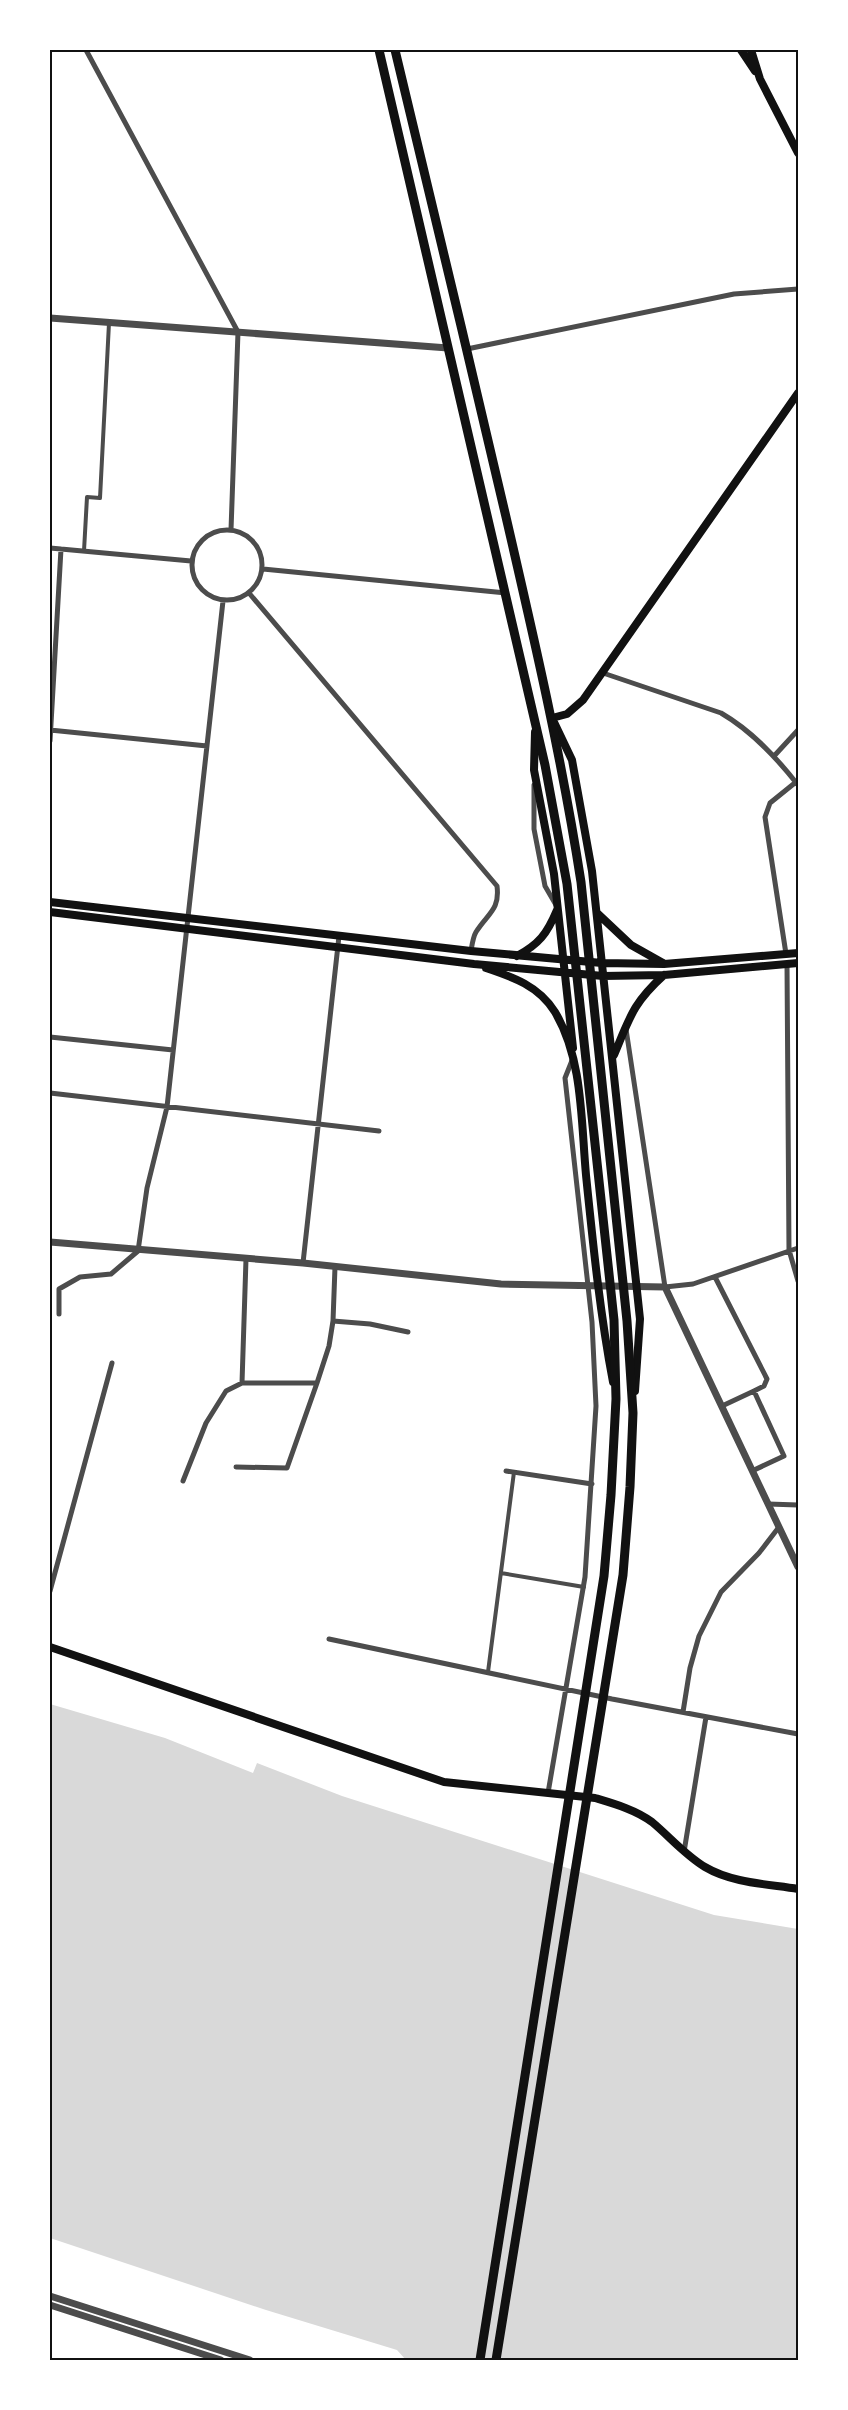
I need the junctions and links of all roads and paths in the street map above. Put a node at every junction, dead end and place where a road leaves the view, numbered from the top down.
1 (86, 50) edge
2 (379, 50) edge
3 (395, 50) edge
4 (741, 50) edge
5 (751, 50) edge
6 (760, 79) junction
7 (798, 153) edge
8 (798, 289) edge
9 (50, 318) edge
10 (109, 323) junction
11 (238, 332) junction
12 (448, 348) junction
13 (467, 349) junction
14 (798, 393) edge
15 (231, 530) junction
16 (50, 548) edge
17 (61, 549) junction
18 (84, 551) junction
19 (191, 561) junction
20 (263, 569) junction
21 (249, 593) junction
22 (506, 593) junction
23 (223, 600) junction
24 (53, 636) edge
25 (603, 673) junction
26 (552, 718) junction
27 (535, 720) junction
28 (51, 730) edge
29 (798, 730) edge
30 (50, 741) edge
31 (207, 746) junction
32 (775, 755) junction
33 (534, 770) junction
34 (797, 784) edge
35 (50, 902) edge
36 (558, 908) junction
37 (50, 912) edge
38 (596, 913) junction
39 (188, 918) junction
40 (186, 929) junction
41 (339, 936) junction
42 (338, 947) junction
43 (471, 951) junction
44 (798, 953) edge
45 (786, 954) junction
46 (517, 956) junction
47 (563, 960) junction
48 (602, 963) junction
49 (798, 963) edge
50 (474, 964) junction
51 (664, 964) junction
52 (787, 964) junction
53 (565, 973) junction
54 (664, 975) junction
55 (604, 976) junction
56 (626, 1026) junction
57 (50, 1037) edge
58 (173, 1050) junction
59 (574, 1055) junction
60 (613, 1057) junction
61 (50, 1093) edge
62 (167, 1106) junction
63 (318, 1124) junction
64 (379, 1131) dead end
65 (50, 1242) edge
66 (798, 1248) edge
67 (789, 1250) junction
68 (138, 1251) junction
69 (246, 1258) junction
70 (303, 1263) junction
71 (335, 1267) junction
72 (715, 1277) junction
73 (798, 1281) edge
74 (588, 1286) junction
75 (665, 1288) junction
76 (59, 1314) dead end
77 (333, 1321) junction
78 (408, 1332) dead end
79 (112, 1363) dead end
80 (242, 1383) junction
81 (317, 1383) junction
82 (754, 1391) junction
83 (616, 1399) junction
84 (722, 1406) junction
85 (633, 1413) junction
86 (236, 1467) dead end
87 (506, 1471) dead end
88 (752, 1471) junction
89 (514, 1472) junction
90 (183, 1481) dead end
91 (592, 1484) junction
92 (768, 1504) junction
93 (798, 1504) edge
94 (779, 1526) junction
95 (798, 1566) edge
96 (501, 1573) junction
97 (584, 1587) junction
98 (50, 1591) edge
99 (329, 1639) dead end
100 (50, 1647) edge
101 (488, 1672) junction
102 (567, 1689) junction
103 (683, 1712) junction
104 (706, 1717) junction
105 (798, 1734) edge
106 (548, 1793) junction
107 (684, 1852) junction
108 (798, 1889) edge
109 (50, 2296) edge
110 (50, 2305) edge
111 (221, 2360) edge
112 (250, 2360) edge
113 (480, 2360) edge
114 (496, 2360) edge

1 - 11 street
2 - 12 highway
3 - 13 highway
4 - 6 main road
5 - 6 main road
6 - 7 main road
8 - 13 street
9 - 10 street
10 - 11 street
10 - 18 street
11 - 12 street
11 - 15 street
12 - 22 highway
13 - 26 highway
14 - 25 main road
15 - 19 street
15 - 20 street
16 - 17 street
17 - 18 street
17 - 24 street
18 - 19 street
19 - 23 street
20 - 21 street
20 - 22 street
21 - 23 street
21 - 43 street
22 - 27 highway
23 - 31 street
24 - 28 street
25 - 26 main road
25 - 32 street
26 - 38 main road
26 - 85 highway
27 - 33 main road
27 - 83 highway
28 - 30 street
28 - 31 street
29 - 32 street
31 - 39 street
32 - 34 street
33 - 36 main road
33 - 36 street
34 - 45 street
35 - 39 main road
36 - 46 main road
36 - 47 main road
37 - 40 main road
38 - 48 main road
38 - 51 main road
39 - 40 street
39 - 41 main road
40 - 42 main road
40 - 58 street
41 - 42 street
41 - 43 main road
42 - 50 main road
42 - 63 street
43 - 46 main road
44 - 45 main road
45 - 51 main road
46 - 47 main road
47 - 48 main road
47 - 53 main road
48 - 51 main road
48 - 55 main road
49 - 52 main road
50 - 53 main road
50 - 59 main road
52 - 54 main road
52 - 67 street
53 - 55 main road
53 - 59 main road
54 - 55 main road
54 - 56 main road
55 - 60 main road
56 - 60 main road
56 - 75 street
57 - 58 street
58 - 62 street
59 - 74 street
59 - 83 main road
60 - 85 main road
61 - 62 street
62 - 63 street
62 - 68 street
63 - 64 street
63 - 70 street
65 - 68 street
66 - 67 street
67 - 72 street
67 - 73 street
68 - 69 street
68 - 76 street
69 - 70 street
69 - 80 street
70 - 71 street
71 - 74 street
71 - 77 street
72 - 75 street
72 - 82 street
74 - 75 street
74 - 91 street
75 - 84 street
77 - 78 street
77 - 81 street
79 - 98 street
80 - 81 street
80 - 90 street
81 - 86 street
82 - 84 street
82 - 88 street
83 - 113 highway
84 - 88 street
85 - 114 highway
87 - 89 street
88 - 92 street
89 - 91 street
89 - 96 street
91 - 97 street
92 - 93 street
92 - 94 street
94 - 95 street
94 - 103 street
96 - 97 street
96 - 101 street
97 - 102 street
99 - 101 street
100 - 106 main road
101 - 102 street
102 - 103 street
102 - 106 street
103 - 104 street
104 - 105 street
104 - 107 street
106 - 107 main road
107 - 108 main road
109 - 112 street
110 - 111 street

